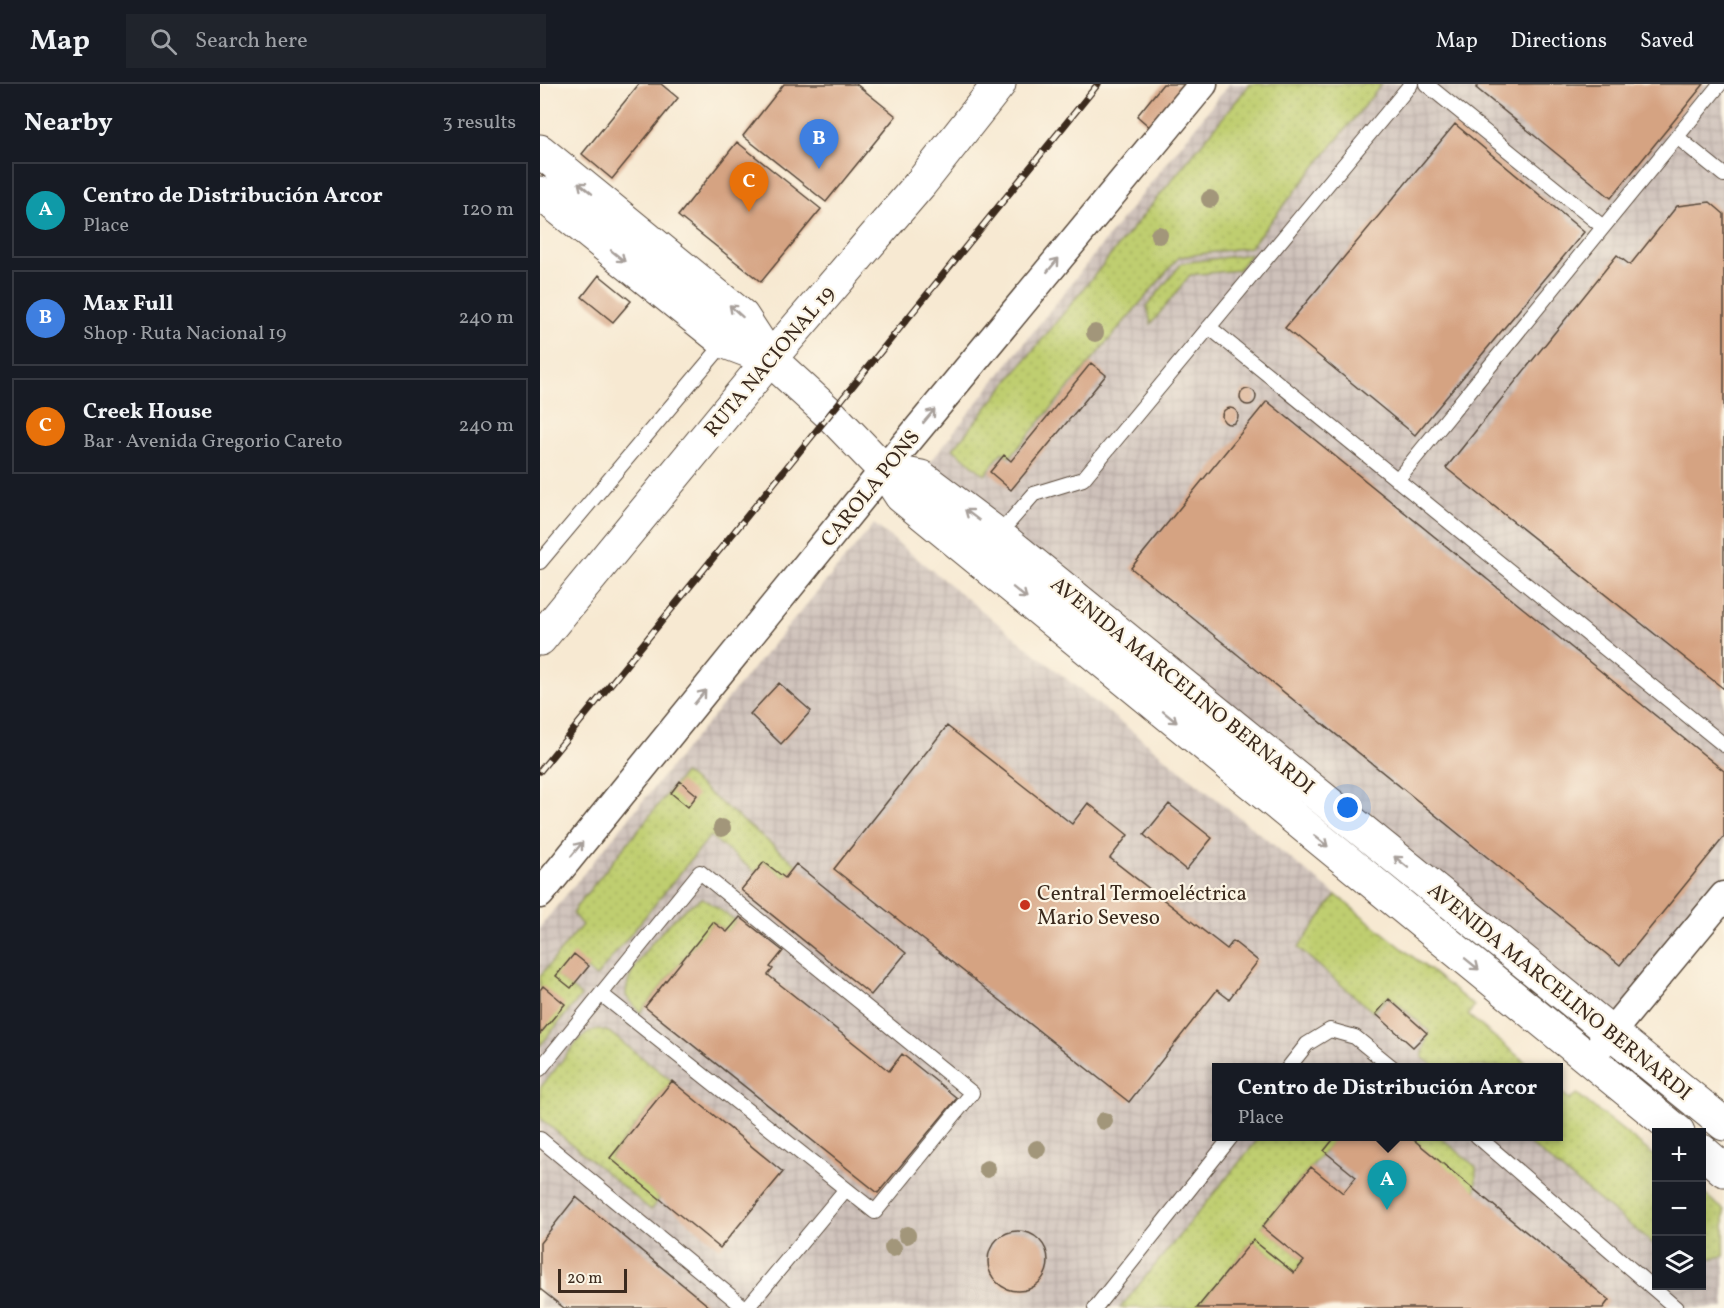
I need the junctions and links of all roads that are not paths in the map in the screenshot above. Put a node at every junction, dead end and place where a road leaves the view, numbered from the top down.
1 (999, 84) edge
2 (1203, 84) edge
3 (1411, 84) edge
4 (1426, 84) edge
5 (1720, 84) edge
6 (1677, 137) junction
7 (540, 151) edge
8 (1724, 175) edge
9 (540, 193) edge
10 (1603, 227) junction
11 (1209, 327) junction
12 (725, 342) junction
13 (770, 359) junction
14 (884, 470) junction
15 (1397, 480) junction
16 (989, 547) junction
17 (540, 562) edge
18 (540, 639) edge
19 (1724, 745) edge
20 (540, 894) edge
21 (1724, 896) edge
22 (601, 994) junction
23 (1610, 1032) junction
24 (1588, 1060) junction
25 (1292, 1063) edge
26 (1387, 1063) edge
27 (540, 1069) edge
28 (1724, 1124) edge
29 (1673, 1128) edge
30 (540, 1139) edge
31 (1230, 1141) edge
32 (1482, 1141) edge
33 (1706, 1155) edge
34 (1724, 1170) edge
35 (846, 1189) junction
36 (746, 1308) edge
37 (1095, 1308) edge
38 (1676, 1308) edge

1 - 13 main road, RUTA NACIONAL 19
14 -> 2 street, CAROLA PONS
3 - 11 lane
4 - 10 lane
5 - 6 lane
6 - 8 lane
6 - 10 lane
13 -> 7 main road
9 -> 12 main road
10 - 15 lane
11 - 15 lane
11 - 16 lane
12 - 13 main road
12 - 17 lane
13 - 14 main road
13 - 18 main road, RUTA NACIONAL 19
14 - 16 main road, AVENIDA MARCELINO BERNARDI
20 -> 14 street, CAROLA PONS
15 - 19 lane
23 -> 16 main road, AVENIDA MARCELINO BERNARDI
16 -> 24 main road, AVENIDA MARCELINO BERNARDI
21 - 23 street
22 - 27 lane
22 - 35 lane
22 - 35 lane
23 - 24 street
23 - 28 main road, AVENIDA MARCELINO BERNARDI
24 - 29 main road, AVENIDA MARCELINO BERNARDI
25 - 26 lane
30 - 36 lane
31 - 37 lane
32 - 38 lane
33 - 34 main road
35 - 36 lane

